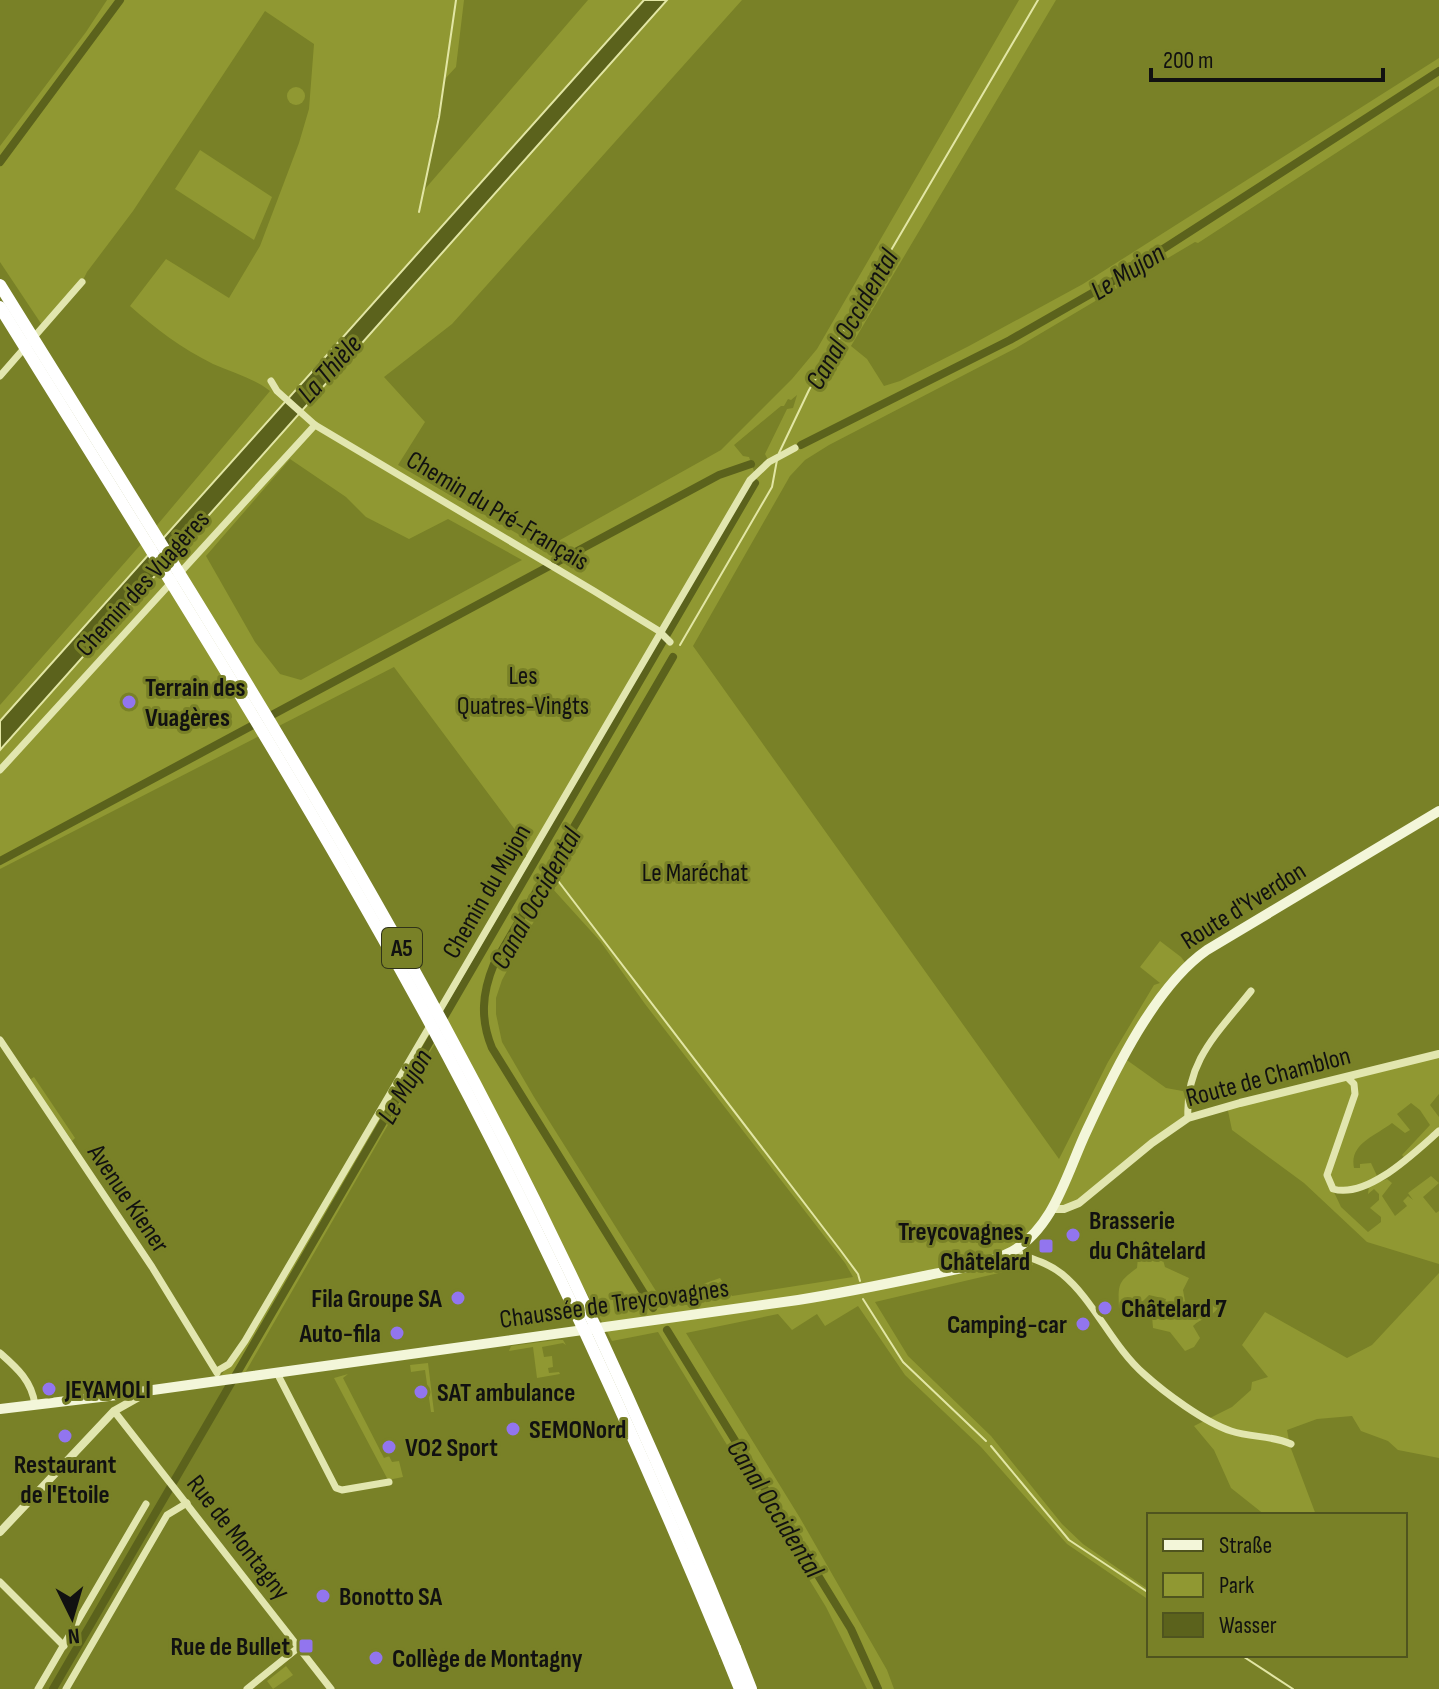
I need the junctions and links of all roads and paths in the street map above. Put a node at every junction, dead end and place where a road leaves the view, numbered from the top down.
1 (82, 282) dead end
2 (0, 285) edge
3 (0, 307) edge
4 (0, 376) edge
5 (271, 381) dead end
6 (313, 423) junction
7 (795, 448) dead end
8 (659, 631) junction
9 (670, 642) dead end
10 (0, 770) edge
11 (1439, 811) edge
12 (1251, 991) dead end
13 (0, 1040) edge
14 (3, 1051) edge
15 (1439, 1054) edge
16 (1347, 1077) junction
17 (1188, 1118) junction
18 (1439, 1131) edge
19 (1052, 1209) junction
20 (1012, 1251) junction
21 (0, 1353) edge
22 (277, 1373) junction
23 (220, 1378) junction
24 (152, 1390) junction
25 (117, 1395) junction
26 (94, 1398) junction
27 (35, 1405) junction
28 (0, 1409) edge
29 (114, 1411) junction
30 (1291, 1444) dead end
31 (389, 1482) dead end
32 (187, 1503) junction
33 (146, 1504) dead end
34 (0, 1532) edge
35 (0, 1582) edge
36 (64, 1646) junction
37 (299, 1647) junction
38 (38, 1689) edge
39 (66, 1689) edge
40 (247, 1689) edge
41 (331, 1689) edge
42 (740, 1689) edge
43 (751, 1689) edge

1 - 4 street
2 - 43 highway, A5, bridge
3 - 42 highway, A5, bridge
5 - 6 street, Chemin du Pré-Français
6 - 8 street, Chemin du Pré-Français
6 - 10 street, Chemin des Vuagères
7 - 8 street, Chemin du Mujon
8 - 9 street, Chemin du Pré-Français
8 - 23 street, Chemin du Mujon
11 - 19 main road, Route d'Yverdon
12 - 17 street
13 - 14 street, Avenue Kiener
14 - 23 street, Avenue Kiener
15 - 16 street, Route de Chamblon
16 - 17 street, Route de Chamblon
16 - 18 street
17 - 19 street, Route de Chamblon
19 - 20 main road, Route de Chamblon
20 - 22 main road, Chaussée de Treycovagnes
20 - 30 street
21 - 27 street
22 - 23 main road, Chaussée de Treycovagnes
22 - 31 street
23 - 24 main road, Chaussée de Treycovagnes
24 - 25 main road, Chaussée de Treycovagnes
24 - 29 street
25 - 26 main road, Chaussée de Treycovagnes
25 - 29 street
26 - 27 main road, Chaussée de Treycovagnes
26 - 29 street
27 - 28 main road, Chaussée de Treycovagnes
29 - 32 street, Rue de Montagny
29 - 34 street
32 - 37 street, Rue de Montagny
32 - 39 street
33 - 36 street
35 - 36 street
36 - 38 street
37 - 40 street
37 - 41 street, Rue de Montagny

